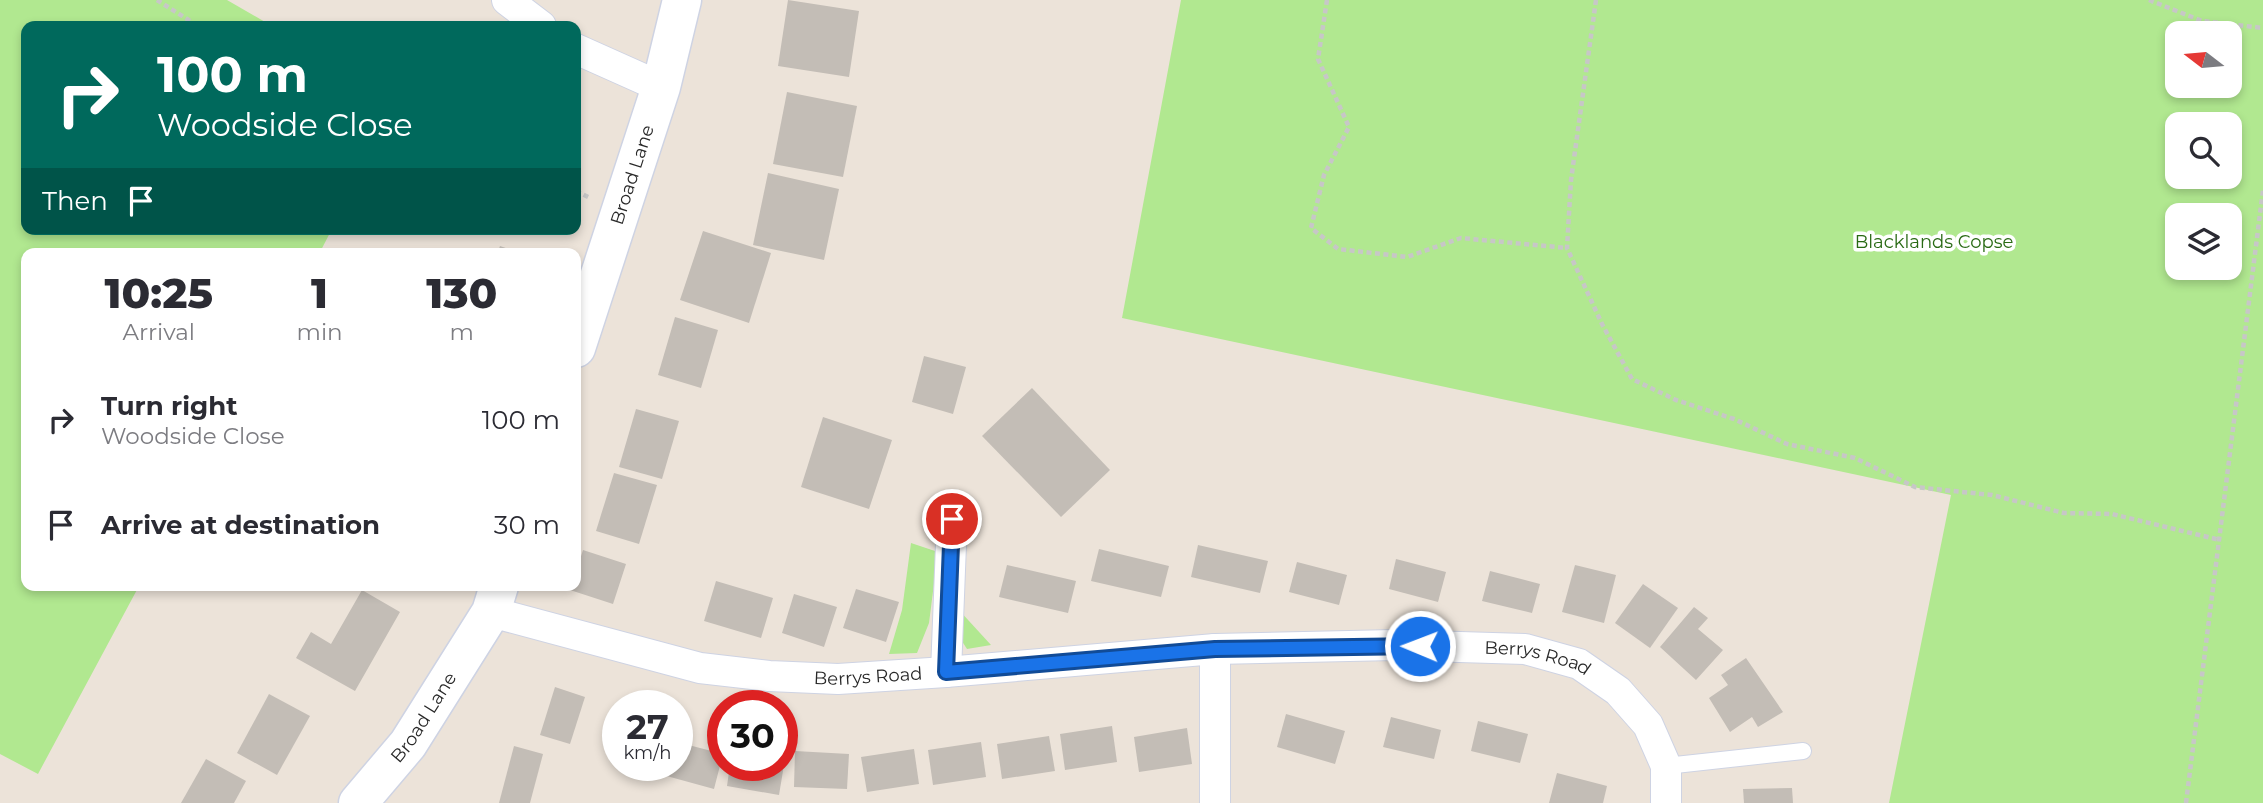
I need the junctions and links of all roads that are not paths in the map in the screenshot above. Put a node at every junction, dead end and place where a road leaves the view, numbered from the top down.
1 (507, 0) edge
2 (682, 0) edge
3 (534, 21) edge
4 (581, 51) edge
5 (661, 87) junction
6 (581, 333) edge
7 (952, 519) dead end
8 (495, 599) edge
9 (1215, 649) junction
10 (946, 672) junction
11 (1803, 751) dead end
12 (1666, 766) junction
13 (358, 803) edge
14 (1214, 803) edge
15 (1666, 803) edge

1 - 3 street
2 - 5 street, Broad Lane
4 - 5 street
5 - 6 street, Broad Lane
7 - 10 street
8 - 10 street, Berrys Road
8 - 13 street, Broad Lane
9 - 10 street, Berrys Road
9 - 12 street, Berrys Road
9 - 14 street
11 - 12 lane
12 - 15 street, Berrys Road

